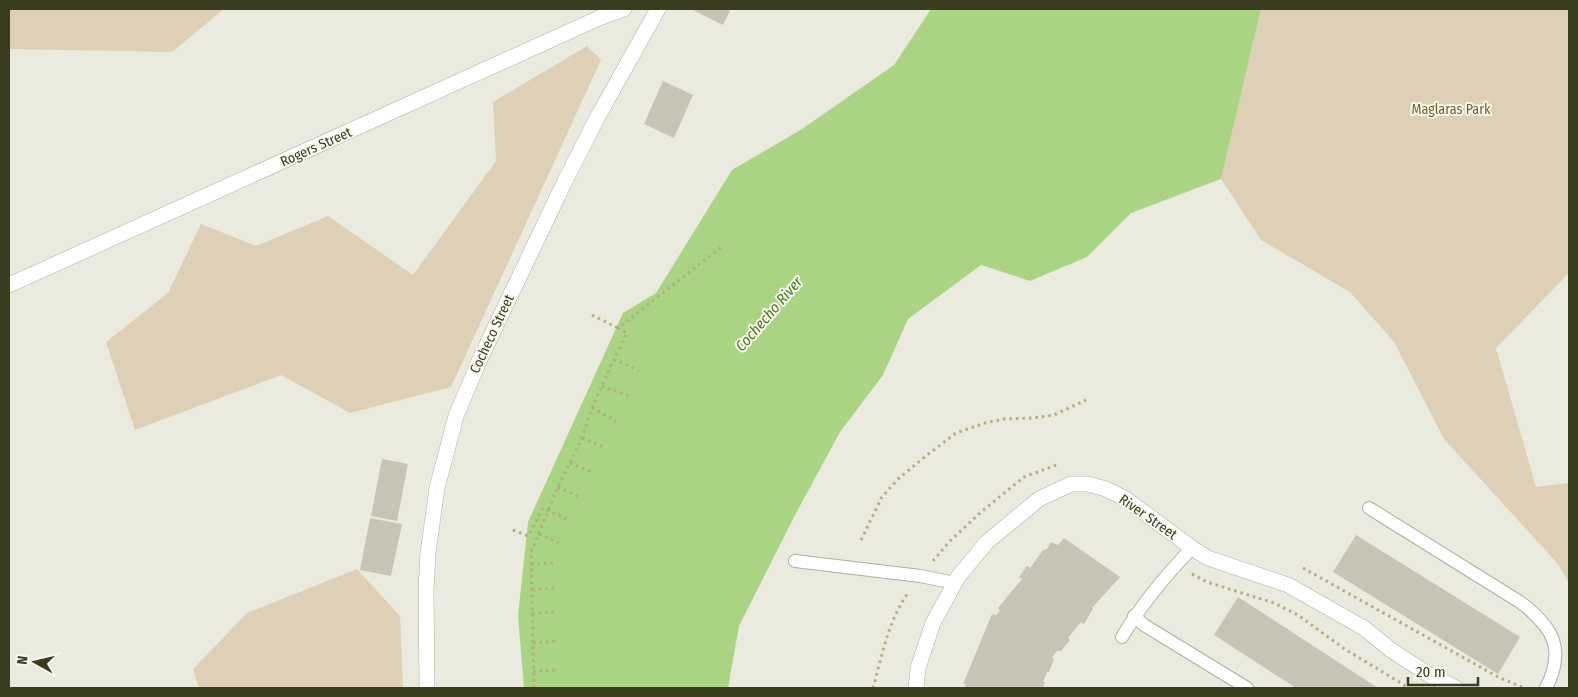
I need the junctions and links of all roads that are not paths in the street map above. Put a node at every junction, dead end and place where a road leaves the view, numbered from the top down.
1 (624, 9) edge
2 (658, 9) edge
3 (9, 285) edge
4 (1369, 508) dead end
5 (1192, 548) junction
6 (795, 561) dead end
7 (955, 583) junction
8 (1134, 616) junction
9 (1122, 637) dead end
10 (427, 688) edge
11 (916, 688) edge
12 (1247, 688) edge
13 (1456, 688) edge
14 (1546, 688) edge

1 - 3 street, Rogers Street
2 - 10 street, Cocheco Street
4 - 14 lane
5 - 7 street, River Street
5 - 8 lane
5 - 13 street, River Street
6 - 7 lane
7 - 11 street, River Street
8 - 9 lane
8 - 12 lane

